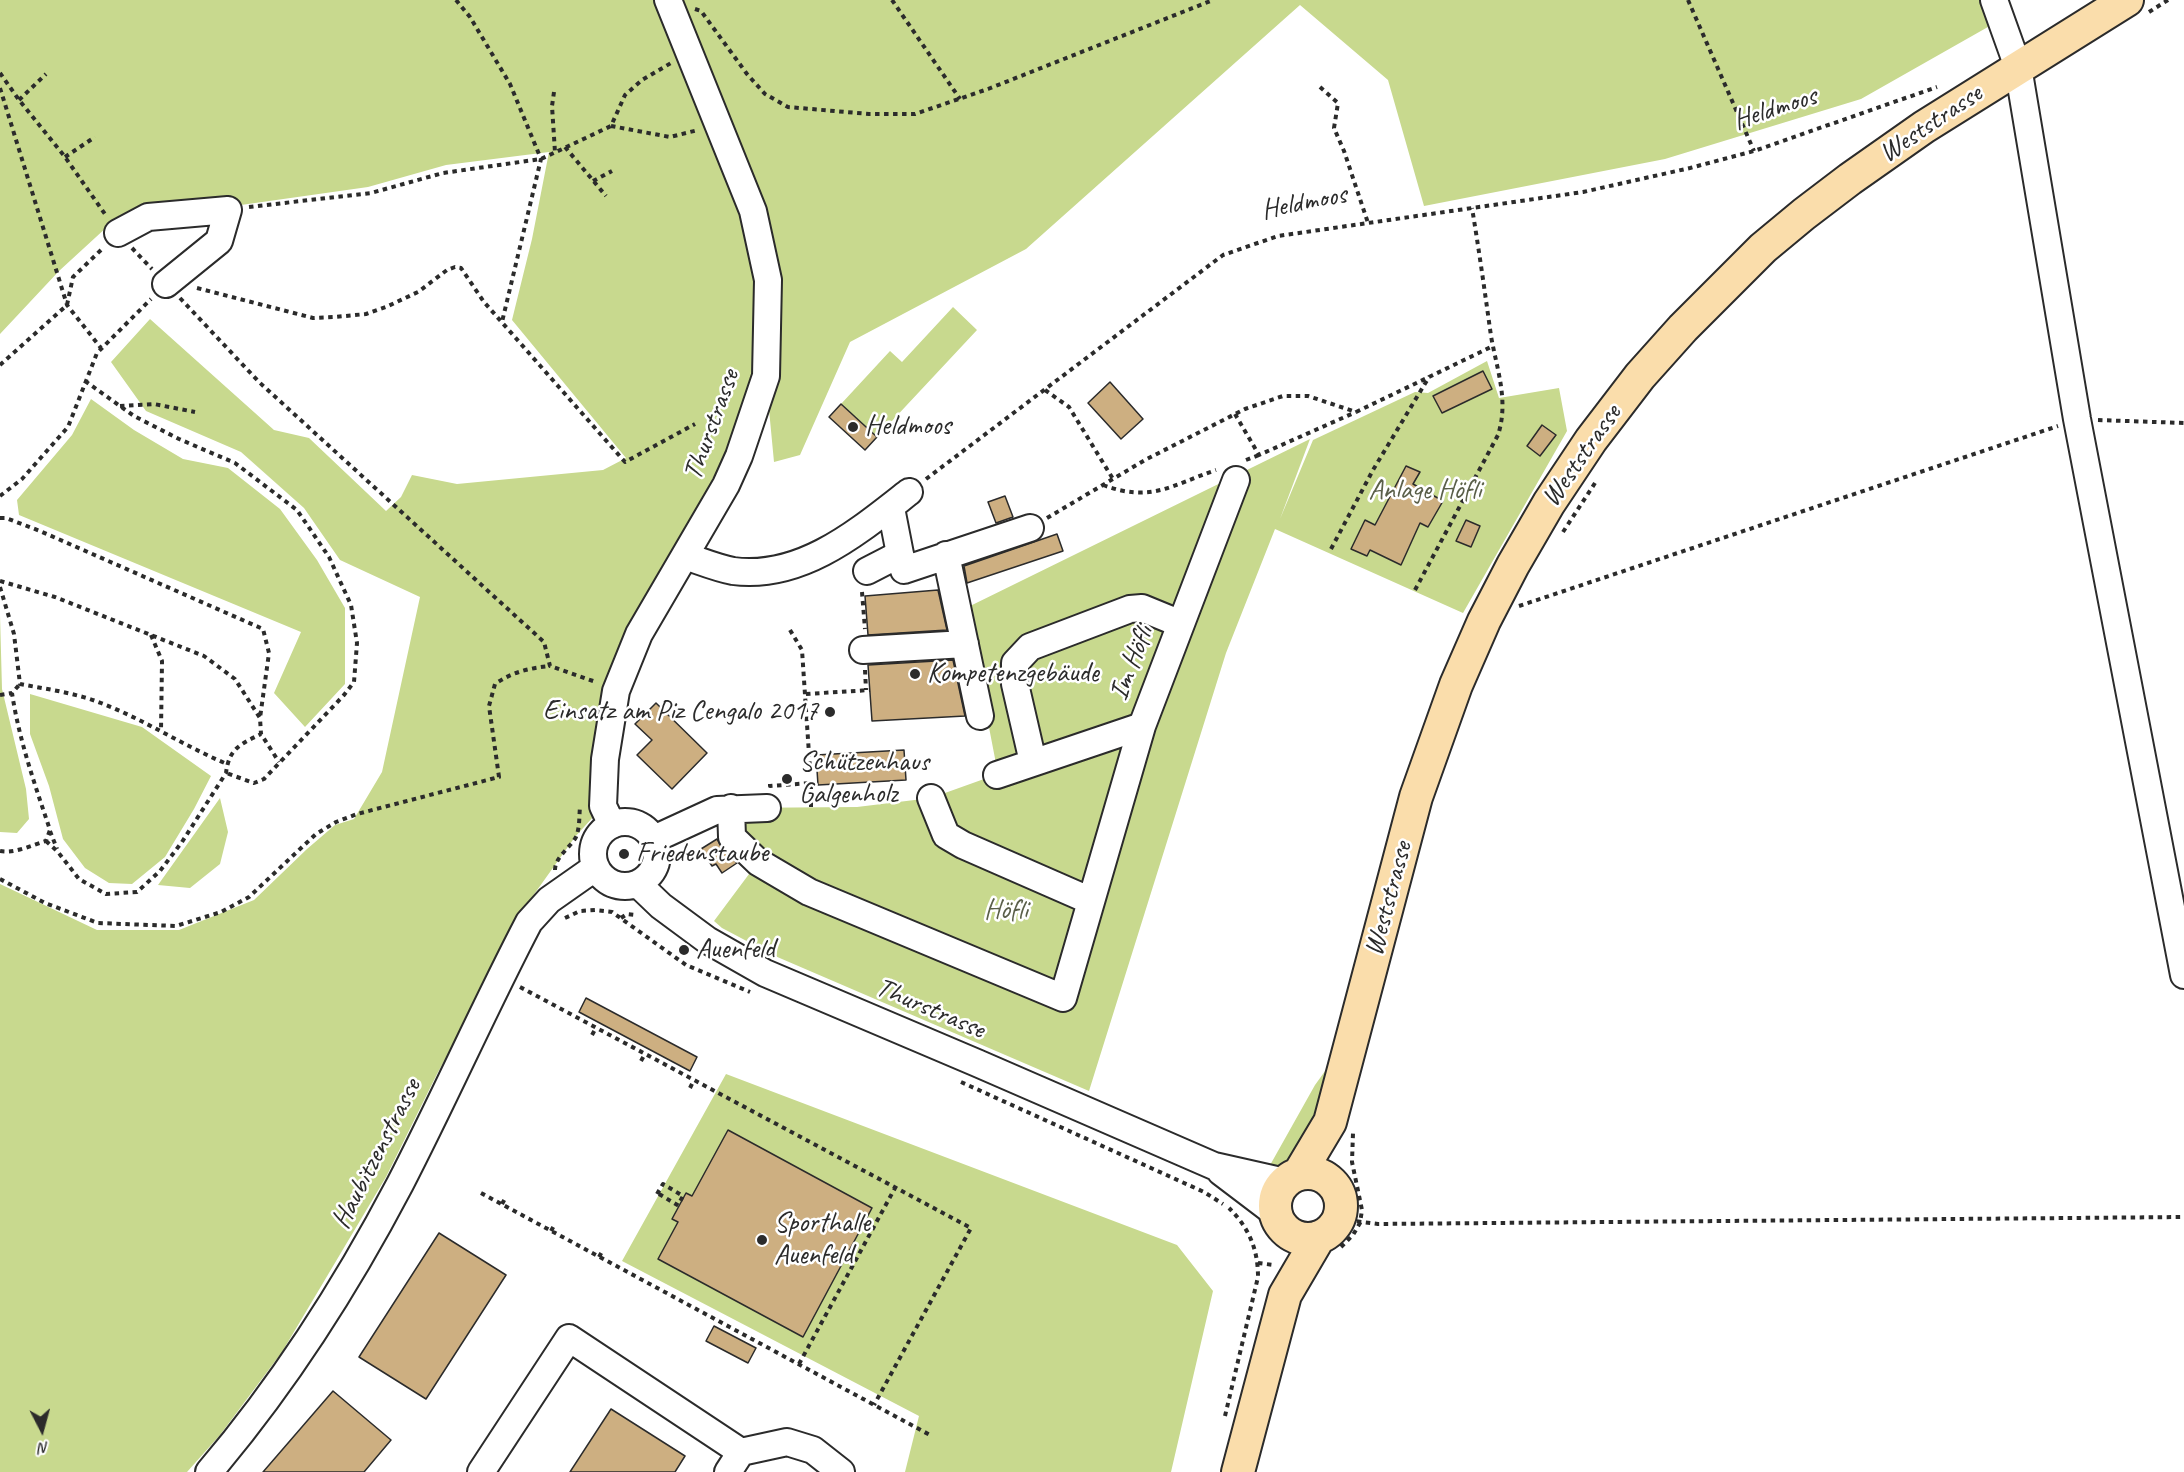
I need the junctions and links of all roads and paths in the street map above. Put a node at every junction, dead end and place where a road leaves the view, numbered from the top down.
1 (456, 0) edge
2 (892, 0) edge
3 (1213, 0) edge
4 (1688, 0) edge
5 (1994, 0) edge
6 (2127, 0) edge
7 (669, 1) edge
8 (2018, 67) junction
9 (678, 71) dead end
10 (0, 73) edge
11 (46, 74) dead end
12 (1942, 84) dead end
13 (1320, 87) dead end
14 (0, 88) edge
15 (554, 92) dead end
16 (960, 99) junction
17 (19, 100) junction
18 (698, 120) dead end
19 (611, 126) junction
20 (95, 137) dead end
21 (565, 147) junction
22 (1754, 151) junction
23 (555, 152) junction
24 (65, 157) junction
25 (541, 159) junction
26 (612, 171) dead end
27 (593, 181) junction
28 (606, 196) dead end
29 (1472, 207) junction
30 (228, 210) junction
31 (1368, 223) junction
32 (118, 233) junction
33 (176, 287) junction
34 (196, 288) dead end
35 (67, 305) junction
36 (502, 323) junction
37 (1493, 346) junction
38 (101, 348) junction
39 (0, 365) edge
40 (1429, 377) junction
41 (86, 381) junction
42 (1045, 390) junction
43 (120, 406) junction
44 (195, 412) dead end
45 (1356, 412) junction
46 (1235, 414) junction
47 (2077, 419) junction
48 (2184, 423) edge
49 (695, 424) dead end
50 (1259, 455) junction
51 (1231, 471) junction
52 (1599, 476) dead end
53 (1113, 479) junction
54 (1103, 484) junction
55 (909, 492) joint
56 (0, 496) edge
57 (888, 509) junction
58 (0, 518) edge
59 (1030, 528) joint
60 (1561, 537) dead end
61 (1331, 549) dead end
62 (900, 554) junction
63 (946, 555) junction
64 (685, 556) junction
65 (867, 571) dead end
66 (0, 581) edge
67 (0, 587) edge
68 (1415, 590) dead end
69 (1522, 597) dead end
70 (1181, 624) junction
71 (790, 630) dead end
72 (151, 635) junction
73 (965, 644) junction
74 (863, 650) dead end
75 (550, 666) junction
76 (20, 684) junction
77 (870, 690) dead end
78 (616, 691) junction
79 (12, 693) junction
80 (806, 694) junction
81 (0, 695) edge
82 (980, 716) dead end
83 (260, 718) junction
84 (1142, 726) junction
85 (161, 731) junction
86 (261, 734) junction
87 (279, 762) junction
88 (1033, 762) junction
89 (227, 764) junction
90 (810, 769) dead end
91 (226, 773) junction
92 (997, 775) dead end
93 (768, 796) joint
94 (931, 798) dead end
95 (580, 806) dead end
96 (811, 807) dead end
97 (731, 808) junction
98 (612, 825) junction
99 (50, 830) junction
100 (654, 839) junction
101 (46, 841) junction
102 (0, 851) edge
103 (58, 852) junction
104 (596, 867) junction
105 (555, 872) dead end
106 (0, 879) edge
107 (638, 884) junction
108 (1091, 901) junction
109 (580, 911) dead end
110 (636, 915) dead end
111 (621, 918) junction
112 (2184, 975) edge
113 (500, 978) junction
114 (751, 992) dead end
115 (596, 1028) junction
116 (592, 1035) dead end
117 (645, 1054) junction
118 (641, 1062) dead end
119 (694, 1080) junction
120 (956, 1080) dead end
121 (690, 1088) dead end
122 (1342, 1126) junction
123 (1214, 1166) junction
124 (1292, 1178) junction
125 (1334, 1185) junction
126 (895, 1188) junction
127 (481, 1193) dead end
128 (506, 1197) dead end
129 (501, 1204) junction
130 (678, 1206) joint
131 (2184, 1217) edge
132 (1279, 1221) junction
133 (555, 1224) dead end
134 (551, 1231) junction
135 (1339, 1232) junction
136 (603, 1250) dead end
137 (599, 1257) junction
138 (1258, 1263) junction
139 (1272, 1265) dead end
140 (1285, 1295) junction
141 (799, 1364) junction
142 (874, 1405) junction
143 (1222, 1427) dead end
144 (930, 1435) dead end
145 (734, 1462) edge
146 (209, 1472) edge
147 (481, 1472) edge
148 (841, 1472) edge
149 (1238, 1472) edge

1 - 25 path
2 - 16 path
3 - 16 path
4 - 22 path
5 - 8 street
6 - 8 main road, Weststrasse
7 - 16 path
7 - 64 street, Thurstrasse
8 - 47 street
8 - 122 main road, Weststrasse
9 - 19 path
10 - 17 path
11 - 17 path
12 - 22 path, Heldmoos
13 - 31 path
14 - 35 path
15 - 23 path
17 - 24 path
18 - 19 path
19 - 21 path
20 - 24 path
21 - 23 path
21 - 27 path
22 - 29 path, Heldmoos
23 - 25 path
24 - 32 path
25 - 30 path
25 - 36 path
26 - 27 path
27 - 28 path
29 - 31 path, Heldmoos
29 - 37 path
30 - 32 street
30 - 33 street
31 - 42 path, Heldmoos
32 - 33 path
32 - 35 path
33 - 38 path
33 - 75 path
34 - 36 path
35 - 38 path
35 - 39 path
36 - 49 path
37 - 40 path
37 - 68 path
38 - 41 path
40 - 45 path
40 - 61 path
41 - 43 path
41 - 56 path
42 - 53 path
42 - 55 path, Heldmoos
43 - 44 path
43 - 87 path
45 - 46 path
45 - 50 path
46 - 50 path
46 - 53 path
47 - 48 path
47 - 69 path
47 - 112 street
50 - 51 path
51 - 54 path
51 - 70 street, Im Höfli
52 - 60 path
53 - 54 path
54 - 59 path
55 - 57 street
57 - 62 street
57 - 64 street
58 - 83 path
59 - 63 street
62 - 63 street
62 - 65 street
63 - 73 street
64 - 78 street, Thurstrasse
66 - 72 path
67 - 76 path
70 - 84 street, Im Höfli
70 - 88 street
71 - 80 path
72 - 83 path
72 - 85 path
73 - 74 street
73 - 82 street
75 - 78 path
75 - 106 path
76 - 79 path
76 - 85 path
77 - 80 path
78 - 98 street, Thurstrasse
79 - 81 path
79 - 99 path
80 - 90 path
83 - 86 path
84 - 88 street, Im Höfli
84 - 108 street
85 - 89 path
86 - 87 path
86 - 89 path
87 - 91 path
88 - 92 street, Im Höfli
89 - 91 path
91 - 103 path
93 - 96 path
93 - 97 street
94 - 108 street
95 - 105 path
97 - 100 street
97 - 108 street
98 - 100 street
98 - 104 street
99 - 101 path
99 - 103 path
100 - 107 street
101 - 102 path
101 - 103 path
104 - 107 street
104 - 113 street, Haubitzenstrasse
107 - 123 street, Thurstrasse
109 - 111 path
110 - 111 path
111 - 114 path
113 - 115 path
113 - 146 street, Haubitzenstrasse
115 - 116 path
115 - 117 path
117 - 118 path
117 - 119 path
119 - 121 path
119 - 126 path
120 - 138 path
122 - 124 main road, Weststrasse
122 - 125 main road, Weststrasse
122 - 135 path
123 - 124 street, Thurstrasse
123 - 132 street, Thurstrasse
124 - 125 main road
124 - 132 main road, Weststrasse
125 - 135 main road
126 - 141 path
126 - 142 path
127 - 129 path
128 - 129 path
129 - 134 path
130 - 130 path
131 - 135 path
132 - 135 main road
132 - 140 main road, Weststrasse
133 - 134 path
134 - 137 path
135 - 140 main road
136 - 137 path
137 - 141 path
138 - 139 path
138 - 143 path
140 - 149 main road
141 - 142 path
142 - 144 path
145 - 147 street
145 - 148 street

